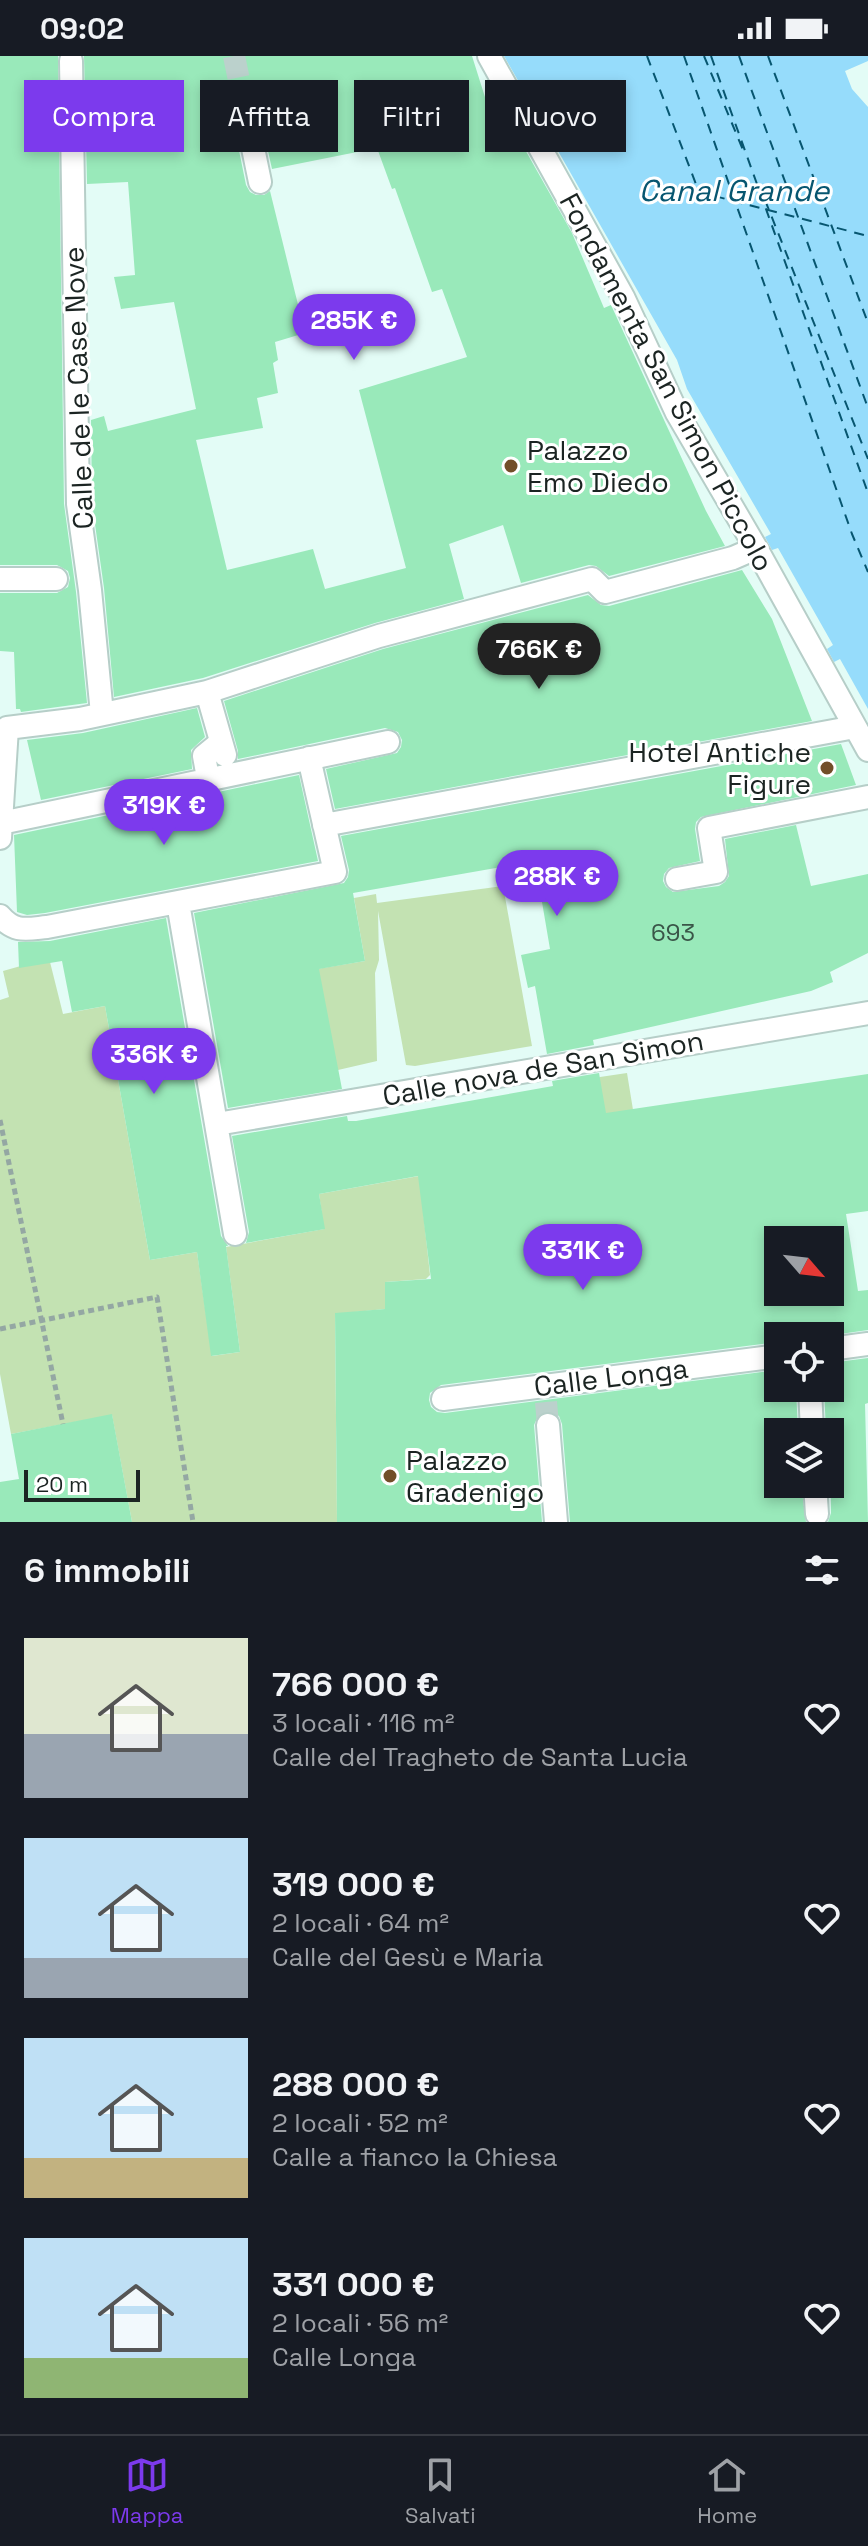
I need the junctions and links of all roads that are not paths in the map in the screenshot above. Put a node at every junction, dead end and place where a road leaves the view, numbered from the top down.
1 (489, 56) edge
2 (71, 61) dead end
3 (254, 152) edge
4 (260, 182) dead end
5 (756, 548) junction
6 (0, 579) edge
7 (71, 582) junction
8 (207, 692) junction
9 (102, 714) junction
10 (855, 727) junction
11 (388, 742) dead end
12 (868, 750) edge
13 (309, 758) junction
14 (222, 763) junction
15 (868, 797) edge
16 (1, 823) edge
17 (324, 825) junction
18 (0, 838) edge
19 (677, 879) dead end
20 (178, 903) junction
21 (0, 916) edge
22 (868, 1013) edge
23 (217, 1124) junction
24 (235, 1234) dead end
25 (868, 1344) edge
26 (844, 1347) edge
27 (764, 1358) edge
28 (443, 1399) dead end
29 (548, 1425) tunnel mouth
30 (816, 1498) edge
31 (817, 1514) dead end
32 (556, 1522) edge

1 - 5 street, Fondamenta San Simon Piccolo
2 - 7 street, Calle de le Case Nove
3 - 4 street
5 - 8 street
5 - 10 street, Fondamenta San Simon Piccolo
6 - 7 street
7 - 9 street, Calle de le Case Nove
8 - 9 street
8 - 14 street
9 - 16 street
10 - 12 street, Fondamenta San Simon Piccolo
10 - 17 street
11 - 13 street
13 - 14 street
13 - 17 street
14 - 16 street
15 - 19 street
16 - 18 street
17 - 20 street
20 - 21 street
20 - 23 street
22 - 23 street, Calle nova de San Simon
23 - 24 street
25 - 26 street
27 - 28 street, Calle Longa
29 - 32 street
30 - 31 street

